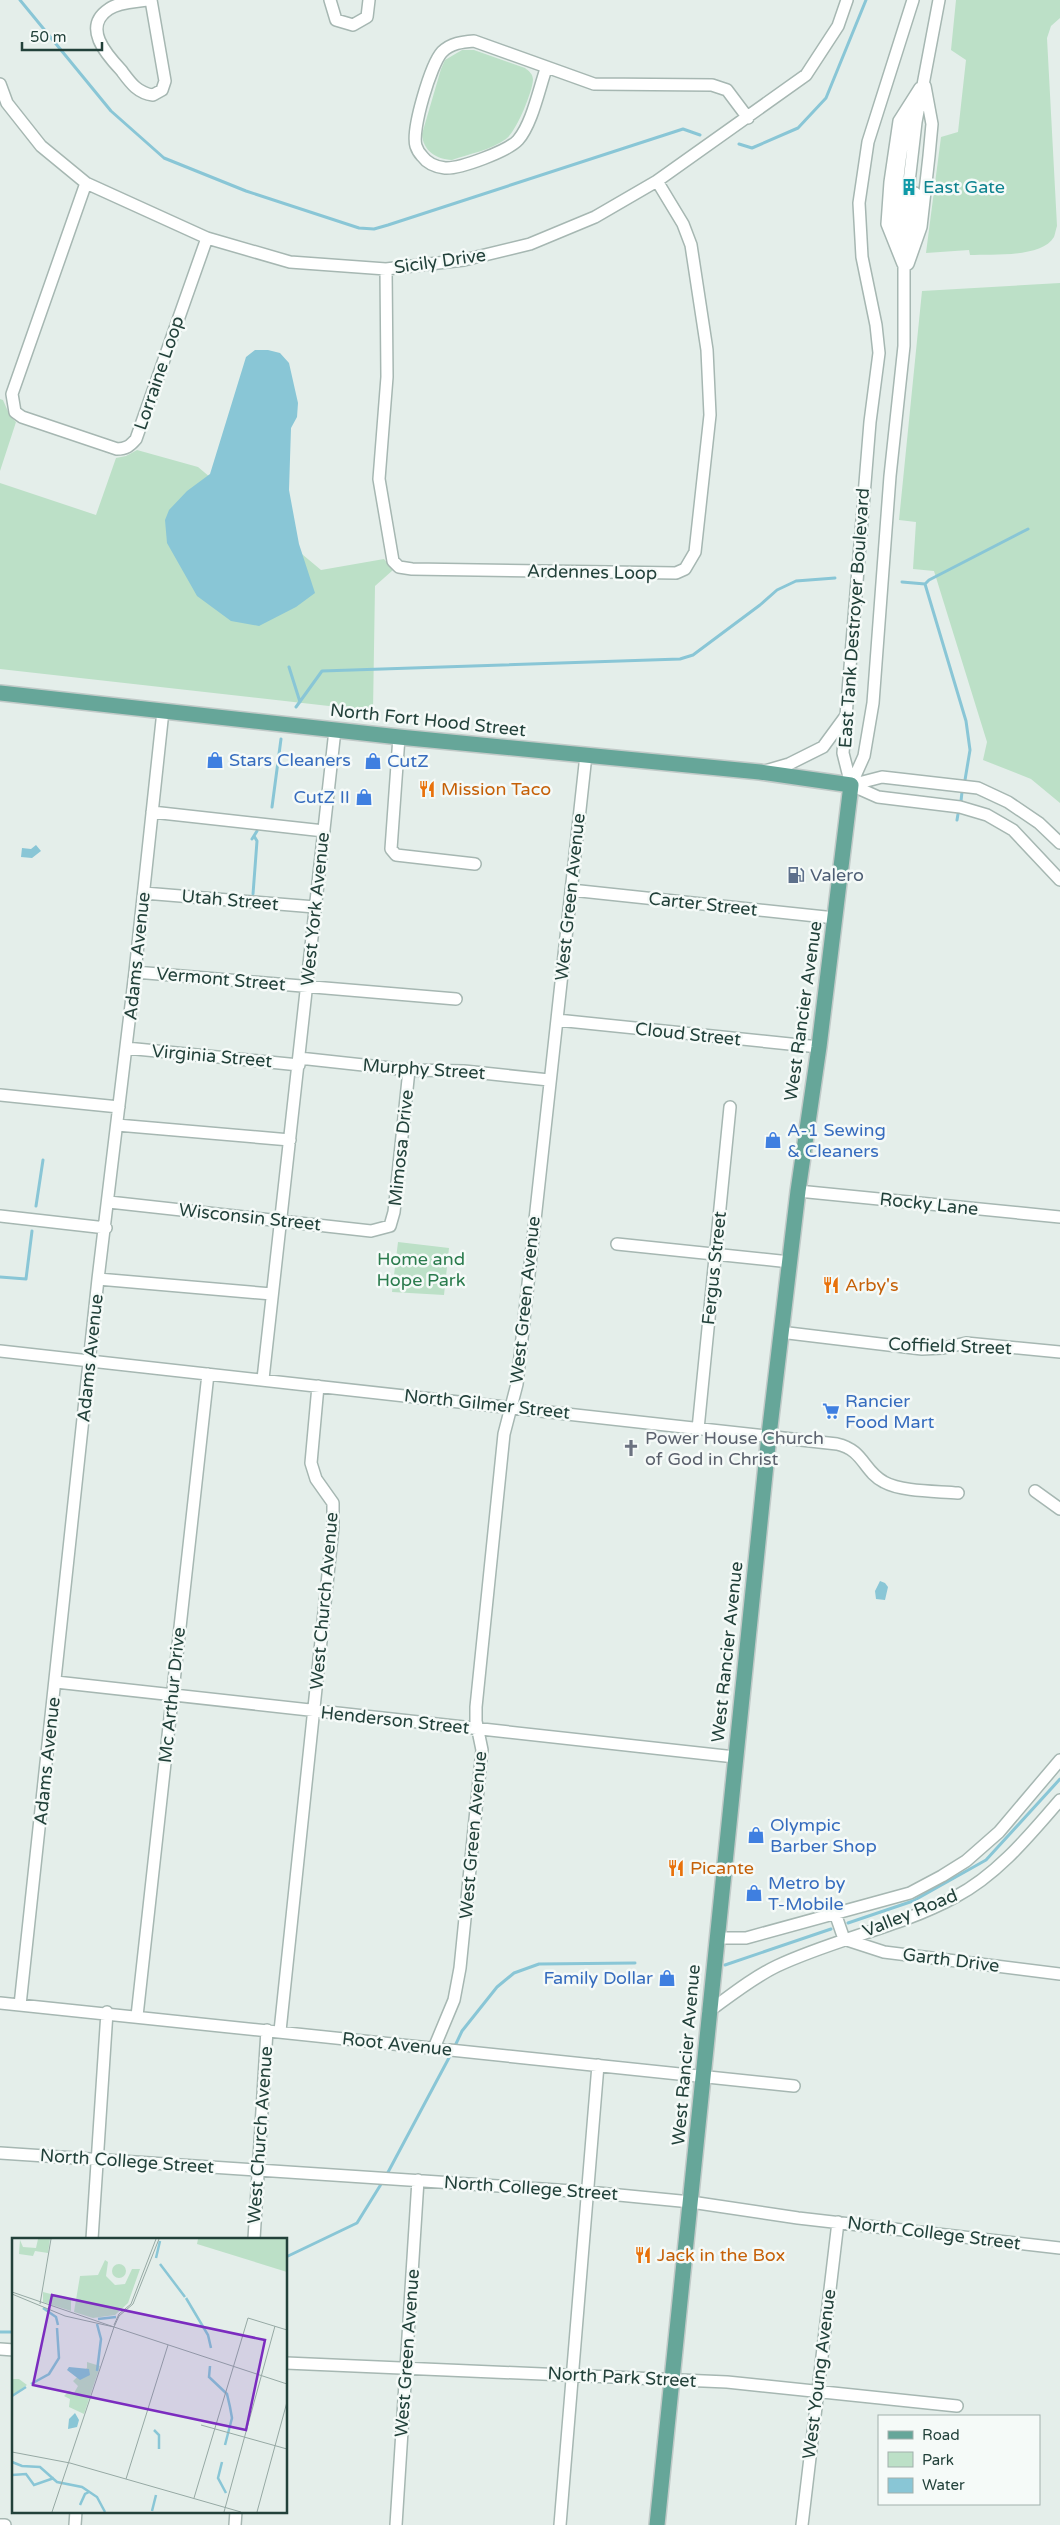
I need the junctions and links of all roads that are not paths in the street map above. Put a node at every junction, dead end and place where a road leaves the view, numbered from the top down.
1 (146, 0) edge
2 (151, 0) edge
3 (330, 0) edge
4 (369, 0) edge
5 (847, 0) edge
6 (913, 0) edge
7 (939, 0) edge
8 (546, 69) junction
9 (924, 81) junction
10 (0, 84) edge
11 (4, 105) edge
12 (748, 118) junction
13 (657, 181) junction
14 (86, 183) junction
15 (207, 238) junction
16 (386, 269) junction
17 (906, 270) junction
18 (0, 693) edge
19 (163, 711) junction
20 (845, 716) junction
21 (334, 730) junction
22 (399, 737) junction
23 (586, 755) junction
24 (760, 772) junction
25 (851, 785) junction
26 (152, 812) junction
27 (324, 831) junction
28 (1060, 842) edge
29 (475, 864) dead end
30 (1060, 880) edge
31 (571, 890) junction
32 (144, 893) junction
33 (315, 907) junction
34 (835, 918) junction
35 (135, 972) junction
36 (306, 987) junction
37 (456, 1000) dead end
38 (557, 1020) junction
39 (819, 1047) junction
40 (126, 1048) junction
41 (299, 1061) junction
42 (409, 1070) junction
43 (549, 1080) junction
44 (0, 1095) edge
45 (119, 1107) junction
46 (730, 1107) dead end
47 (117, 1125) junction
48 (290, 1140) junction
49 (798, 1191) junction
50 (109, 1202) junction
51 (0, 1216) edge
52 (1060, 1217) edge
53 (281, 1220) junction
54 (390, 1226) joint
55 (106, 1228) junction
56 (618, 1244) dead end
57 (715, 1256) junction
58 (790, 1262) junction
59 (98, 1279) junction
60 (272, 1294) junction
61 (780, 1332) junction
62 (0, 1351) edge
63 (1060, 1352) edge
64 (90, 1360) junction
65 (208, 1374) junction
66 (262, 1379) junction
67 (318, 1386) junction
68 (512, 1406) junction
69 (698, 1428) junction
70 (769, 1435) junction
71 (1035, 1491) dead end
72 (958, 1493) dead end
73 (1060, 1509) edge
74 (56, 1682) junction
75 (172, 1696) junction
76 (313, 1710) junction
77 (477, 1729) junction
78 (735, 1757) junction
79 (1060, 1760) edge
80 (1060, 1800) edge
81 (835, 1913) junction
82 (716, 1938) junction
83 (844, 1939) junction
84 (1060, 1974) edge
85 (0, 2002) edge
86 (20, 2005) junction
87 (107, 2012) junction
88 (708, 2012) junction
89 (137, 2016) junction
90 (267, 2030) junction
91 (280, 2031) junction
92 (439, 2049) junction
93 (598, 2065) junction
94 (704, 2076) junction
95 (794, 2086) dead end
96 (0, 2153) edge
97 (98, 2158) junction
98 (257, 2170) junction
99 (418, 2180) junction
100 (588, 2192) junction
101 (690, 2202) junction
102 (838, 2222) junction
103 (92, 2238) edge
104 (254, 2238) edge
105 (1060, 2248) edge
106 (288, 2363) edge
107 (406, 2368) junction
108 (573, 2375) junction
109 (673, 2380) junction
110 (816, 2392) junction
111 (957, 2406) dead end
112 (76, 2512) edge
113 (236, 2512) edge
114 (0, 2525) edge
115 (5, 2525) edge
116 (75, 2525) edge
117 (235, 2525) edge
118 (396, 2525) edge
119 (560, 2525) edge
120 (657, 2525) edge
121 (802, 2525) edge

1 - 2 street
3 - 4 street
5 - 12 street, Sicily Drive
6 - 20 street, East Tank Destroyer Boulevard
7 - 9 street
8 - 8 street
8 - 12 street
9 - 17 street
9 - 17 street
9 - 17 street
10 - 11 street, Sicily Drive
11 - 14 street, Sicily Drive
12 - 13 street, Sicily Drive
13 - 16 street, Sicily Drive
13 - 16 street, Ardennes Loop
14 - 15 street, Sicily Drive
14 - 15 street, Lorraine Loop
15 - 16 street, Sicily Drive
17 - 25 street, East Tank Destroyer Boulevard
18 - 19 main road, North Fort Hood Street
19 - 21 main road, North Fort Hood Street
19 - 26 street, Adams Avenue
20 - 24 street
20 - 25 street, East Tank Destroyer Boulevard
21 - 22 main road, North Fort Hood Street
21 - 27 street, West York Avenue
22 - 23 main road, North Fort Hood Street
22 - 29 street
23 - 24 main road, North Fort Hood Street
23 - 31 street, West Green Avenue
24 - 25 main road, North Fort Hood Street
25 - 28 street, North Fort Hood Street
25 - 30 street, North Fort Hood Street
25 - 34 main road, West Rancier Avenue
26 - 27 street
26 - 32 street, Adams Avenue
27 - 33 street, West York Avenue
31 - 34 street, Carter Street
31 - 38 street, West Green Avenue
32 - 33 street, Utah Street
32 - 35 street, Adams Avenue
33 - 36 street, West York Avenue
34 - 39 main road, West Rancier Avenue
35 - 36 street, Vermont Street
35 - 40 street, Adams Avenue
36 - 37 street, Vermont Street
36 - 41 street, West York Avenue
38 - 39 street, Cloud Street
38 - 43 street, West Green Avenue
39 - 49 main road, West Rancier Avenue
40 - 41 street, Virginia Street
40 - 45 street, Adams Avenue
41 - 42 street, Murphy Street
41 - 48 street, West York Avenue
42 - 43 street, Murphy Street
42 - 54 street, Mimosa Drive
43 - 68 street, West Green Avenue
44 - 45 street
45 - 47 street, Adams Avenue
46 - 57 street, Fergus Street
47 - 48 street
47 - 50 street, Adams Avenue
48 - 53 street, West York Avenue
49 - 52 street, Rocky Lane
49 - 58 main road, West Rancier Avenue
50 - 53 street, Wisconsin Street
50 - 55 street, Adams Avenue
51 - 55 street
53 - 54 street, Wisconsin Street
53 - 60 street, West York Avenue
55 - 59 street, Adams Avenue
56 - 57 street
57 - 58 street
57 - 69 street, Fergus Street
58 - 61 main road, West Rancier Avenue
59 - 60 street
59 - 64 street, Adams Avenue
60 - 66 street, West York Avenue
61 - 63 street, Coffield Street
61 - 70 main road, West Rancier Avenue
62 - 64 street, North Gilmer Street
64 - 65 street, North Gilmer Street
64 - 74 street, Adams Avenue
65 - 66 street, North Gilmer Street
65 - 75 street, Mc Arthur Drive
66 - 67 street, North Gilmer Street
67 - 68 street, North Gilmer Street
67 - 76 street, West Church Avenue
68 - 69 street, North Gilmer Street
68 - 77 street, West Green Avenue
69 - 70 street, North Gilmer Street
70 - 72 street, North Gilmer Street
70 - 78 main road, West Rancier Avenue
71 - 73 street
74 - 75 street, Henderson Street
74 - 86 street, Adams Avenue
75 - 76 street, Henderson Street
75 - 89 street, Mc Arthur Drive
76 - 77 street, Henderson Street
76 - 91 street, West Church Avenue
77 - 78 street, Henderson Street
77 - 92 street, West Green Avenue
78 - 82 main road, West Rancier Avenue
79 - 81 street
80 - 83 street, Valley Road
81 - 82 street
81 - 83 street
82 - 88 main road, West Rancier Avenue
83 - 84 street, Garth Drive
83 - 88 street
85 - 86 street, Root Avenue
86 - 87 street, Root Avenue
87 - 89 street, Root Avenue
87 - 97 street
88 - 94 main road, West Rancier Avenue
89 - 90 street, Root Avenue
90 - 91 street, Root Avenue
90 - 98 street, West Church Avenue
91 - 92 street, Root Avenue
92 - 93 street, Root Avenue
93 - 94 street, Root Avenue
93 - 100 street
94 - 95 street, Root Avenue
94 - 101 main road, West Rancier Avenue
96 - 97 street, North College Street
97 - 98 street, North College Street
97 - 103 street
98 - 99 street, North College Street
98 - 104 street, West Church Avenue
99 - 100 street, North College Street
99 - 107 street, West Green Avenue
100 - 101 street, North College Street
100 - 108 street
101 - 102 street, North College Street
101 - 109 main road, West Rancier Avenue
102 - 105 street, North College Street
102 - 110 street, West Young Avenue
106 - 107 street, North Park Street
107 - 108 street, North Park Street
107 - 118 street, West Green Avenue
108 - 109 street, North Park Street
108 - 119 street
109 - 110 street, North Park Street
109 - 120 main road, West Rancier Avenue
110 - 111 street, North Park Street
110 - 121 street, West Young Avenue
112 - 116 street
113 - 117 street
114 - 115 street

